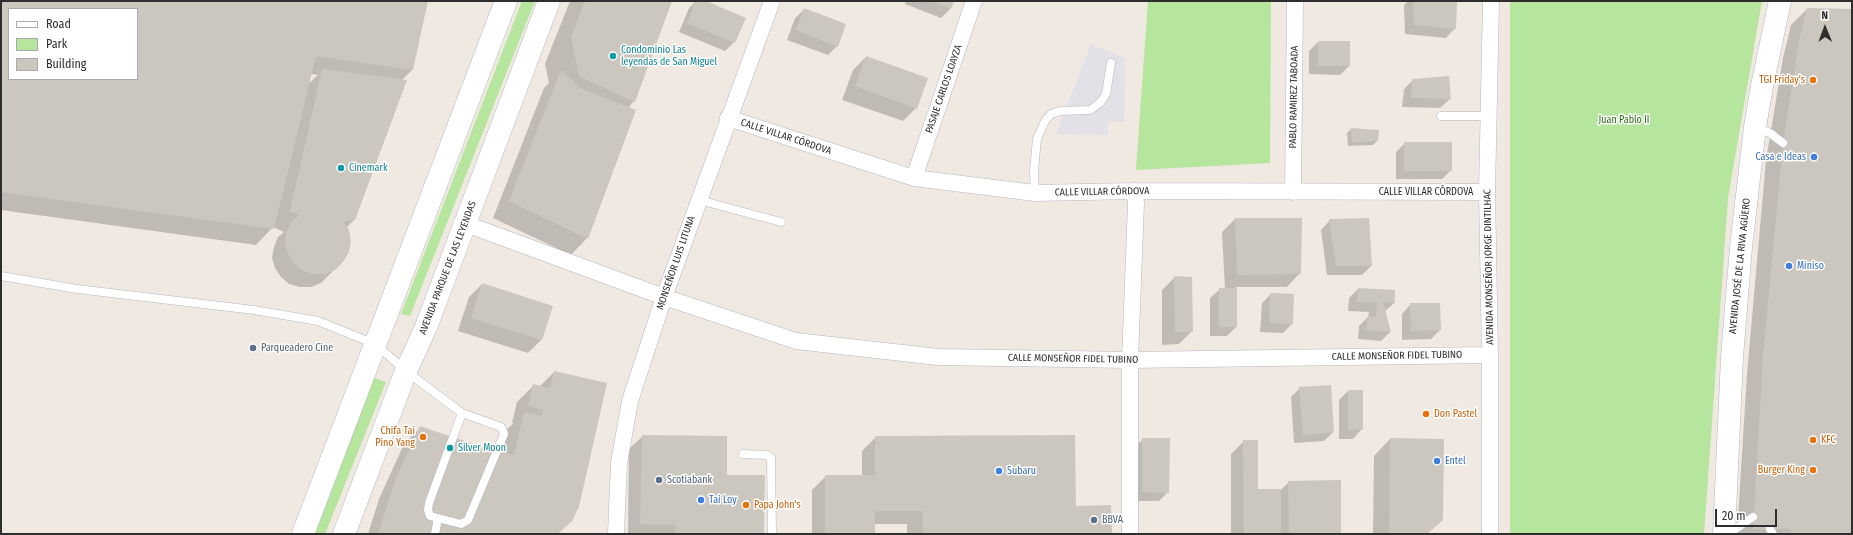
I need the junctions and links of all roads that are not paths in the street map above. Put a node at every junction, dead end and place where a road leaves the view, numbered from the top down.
1 (506, 1) edge
2 (549, 1) edge
3 (772, 1) edge
4 (974, 1) edge
5 (1294, 1) edge
6 (1491, 1) edge
7 (1780, 1) edge
8 (1111, 63) dead end
9 (1441, 116) dead end
10 (1489, 116) junction
11 (728, 118) junction
12 (1755, 127) junction
13 (1783, 143) dead end
14 (914, 178) junction
15 (1134, 191) junction
16 (1293, 192) junction
17 (1487, 192) junction
18 (1035, 193) junction
19 (698, 200) junction
20 (781, 222) dead end
21 (466, 224) junction
22 (1, 276) edge
23 (664, 297) junction
24 (375, 344) junction
25 (1490, 355) junction
26 (1130, 360) junction
27 (406, 372) junction
28 (462, 413) junction
29 (743, 454) dead end
30 (1753, 517) dead end
31 (438, 518) junction
32 (303, 534) edge
33 (344, 534) edge
34 (435, 534) edge
35 (616, 534) edge
36 (772, 534) edge
37 (1130, 534) edge
38 (1490, 534) edge
39 (1724, 534) edge
40 (1728, 534) edge

1 - 24 main road
2 - 21 main road, AVENIDA PARQUE DE LAS LEYENDAS
3 - 11 street, MONSEÑOR LUIS LITUNA
4 - 14 street, PASAJE CARLOS LOAYZA
5 - 16 street, PABLO RAMIREZ TABOADA
6 - 10 street, AVENIDA MONSEÑOR JORGE DINTILHAC
7 - 12 main road, AVENIDA JOSÉ DE LA RIVA AGÜERO
8 - 18 lane
9 - 10 lane
10 - 17 street, AVENIDA MONSEÑOR JORGE DINTILHAC
11 - 14 street, CALLE VILLAR CÓRDOVA
11 - 19 street, MONSEÑOR LUIS LITUNA
12 - 13 lane
12 - 39 main road, AVENIDA JOSÉ DE LA RIVA AGÜERO
14 - 18 street, CALLE VILLAR CÓRDOVA
15 - 16 street, CALLE VILLAR CÓRDOVA
15 - 18 street, CALLE VILLAR CÓRDOVA
15 - 26 street
16 - 17 street, CALLE VILLAR CÓRDOVA
17 - 25 street, AVENIDA MONSEÑOR JORGE DINTILHAC
19 - 20 lane
19 - 23 street, MONSEÑOR LUIS LITUNA
21 - 23 street, CALLE MONSEÑOR FIDEL TUBINO
21 - 27 main road, AVENIDA PARQUE DE LAS LEYENDAS
22 - 24 lane
23 - 26 street, CALLE MONSEÑOR FIDEL TUBINO
23 - 35 street, MONSEÑOR LUIS LITUNA
24 - 27 lane
24 - 32 main road
25 - 26 street, CALLE MONSEÑOR FIDEL TUBINO
25 - 38 street, AVENIDA MONSEÑOR JORGE DINTILHAC
26 - 37 street
27 - 28 lane
27 - 33 main road, AVENIDA PARQUE DE LAS LEYENDAS
28 - 31 lane
28 - 31 lane
29 - 36 lane
30 - 40 lane
31 - 34 lane

